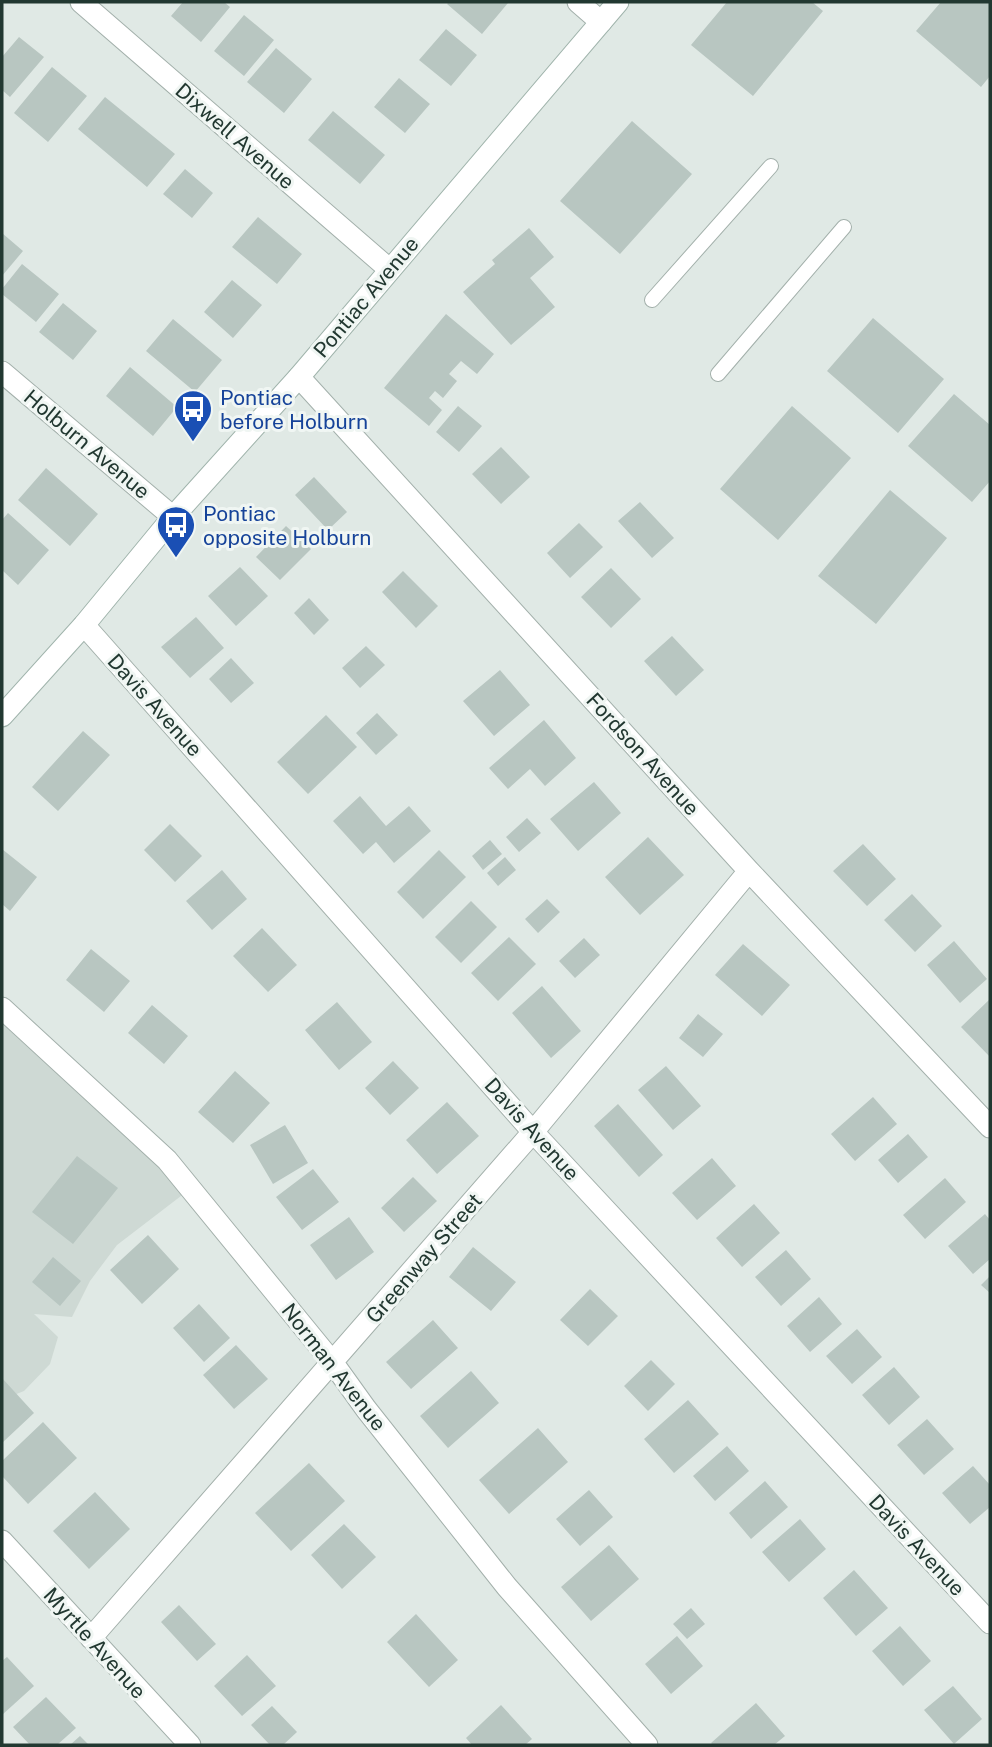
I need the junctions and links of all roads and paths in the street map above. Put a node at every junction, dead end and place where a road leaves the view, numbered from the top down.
1 (81, 2) edge
2 (578, 2) edge
3 (618, 2) edge
4 (601, 22) junction
5 (771, 166) dead end
6 (844, 227) dead end
7 (389, 269) junction
8 (652, 300) dead end
9 (2, 372) edge
10 (718, 374) dead end
11 (299, 377) junction
12 (173, 517) junction
13 (84, 625) junction
14 (2, 716) edge
15 (749, 871) junction
16 (2, 1008) edge
17 (990, 1127) edge
18 (533, 1132) junction
19 (333, 1363) junction
20 (2, 1541) edge
21 (990, 1623) edge
22 (91, 1638) junction
23 (190, 1745) edge
24 (647, 1745) edge

1 - 7 street, Dixwell Avenue
2 - 4 street
3 - 4 street, Pontiac Avenue
4 - 7 street, Pontiac Avenue
5 - 8 lane
6 - 10 lane
7 - 11 street, Pontiac Avenue
9 - 12 street, Holburn Avenue
11 - 12 street, Pontiac Avenue
11 - 15 street, Fordson Avenue
12 - 13 street, Pontiac Avenue
13 - 14 street, Pontiac Avenue
13 - 18 street, Davis Avenue
15 - 17 street, Fordson Avenue
15 - 18 street, Greenway Street
16 - 19 street, Norman Avenue
18 - 19 street, Greenway Street
18 - 21 street, Davis Avenue
19 - 22 street, Greenway Street
19 - 24 street, Norman Avenue
20 - 22 street, Myrtle Avenue
22 - 23 street, Myrtle Avenue

